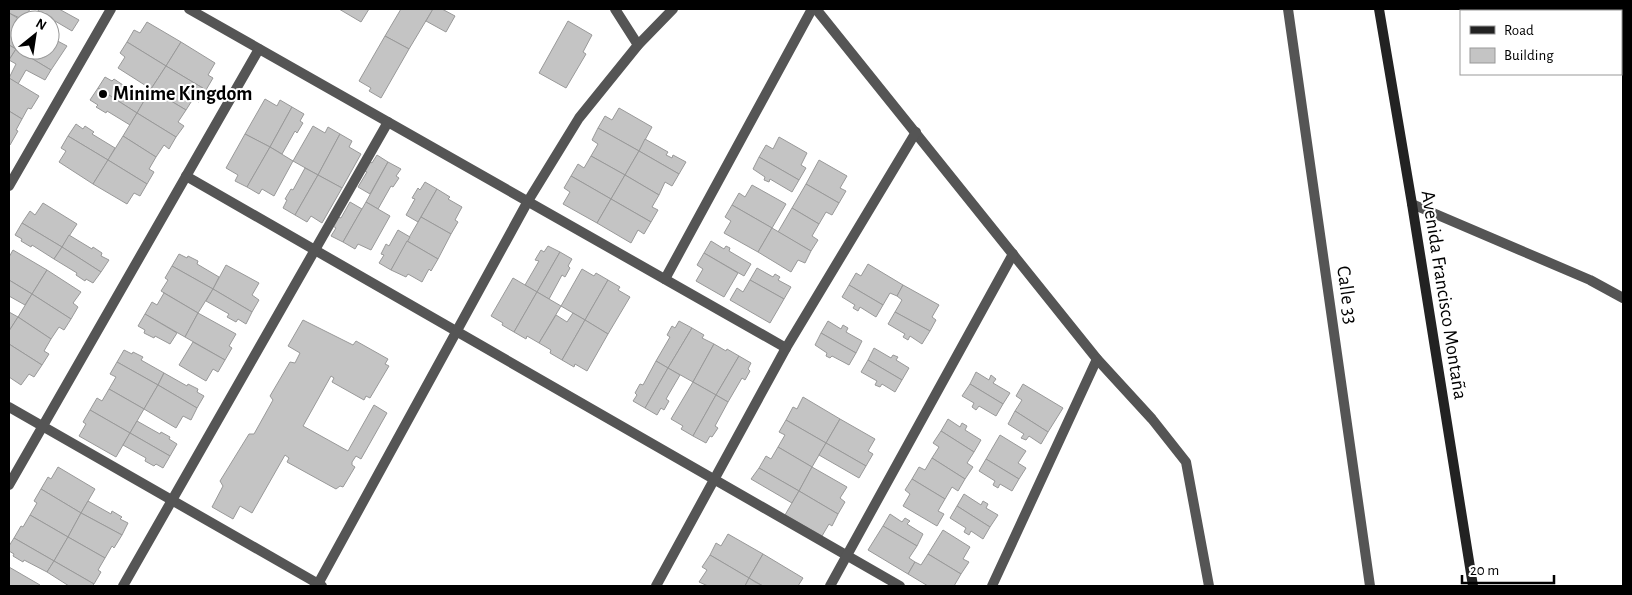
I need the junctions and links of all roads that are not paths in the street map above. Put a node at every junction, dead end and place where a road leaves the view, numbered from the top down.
1 (111, 9) edge
2 (189, 9) edge
3 (614, 9) edge
4 (673, 9) edge
5 (812, 9) edge
6 (816, 9) edge
7 (1288, 9) edge
8 (1379, 9) edge
9 (638, 45) junction
10 (259, 49) junction
11 (388, 122) junction
12 (916, 132) junction
13 (186, 176) junction
14 (9, 186) edge
15 (528, 201) junction
16 (1412, 204) junction
17 (315, 250) junction
18 (1013, 254) junction
19 (665, 279) junction
20 (1623, 298) edge
21 (456, 331) junction
22 (786, 348) junction
23 (1097, 359) junction
24 (9, 407) edge
25 (42, 426) junction
26 (714, 480) junction
27 (9, 486) edge
28 (172, 501) junction
29 (846, 556) junction
30 (320, 585) edge
31 (124, 586) edge
32 (656, 586) edge
33 (830, 586) edge
34 (900, 586) edge
35 (992, 586) edge
36 (1209, 586) edge
37 (1370, 586) edge
38 (1472, 586) edge

1 - 14 street
2 - 10 street
3 - 9 street
4 - 9 street
5 - 19 street
6 - 12 street
7 - 37 street, Calle 33
8 - 16 main road, Avenida Francisco Montaña
9 - 15 street
10 - 11 street
10 - 13 street
11 - 15 street
11 - 17 street
12 - 18 street
12 - 22 street
13 - 17 street
13 - 25 street
15 - 19 street
15 - 21 street
16 - 20 street
16 - 38 main road, Avenida Francisco Montaña
17 - 21 street
17 - 28 street
18 - 23 street
18 - 29 street
19 - 22 street
21 - 26 street
21 - 30 street
22 - 26 street
23 - 35 street
23 - 36 street
24 - 25 street
25 - 27 street
25 - 28 street
26 - 29 street
26 - 32 street
28 - 30 street
28 - 31 street
29 - 33 street
29 - 34 street

